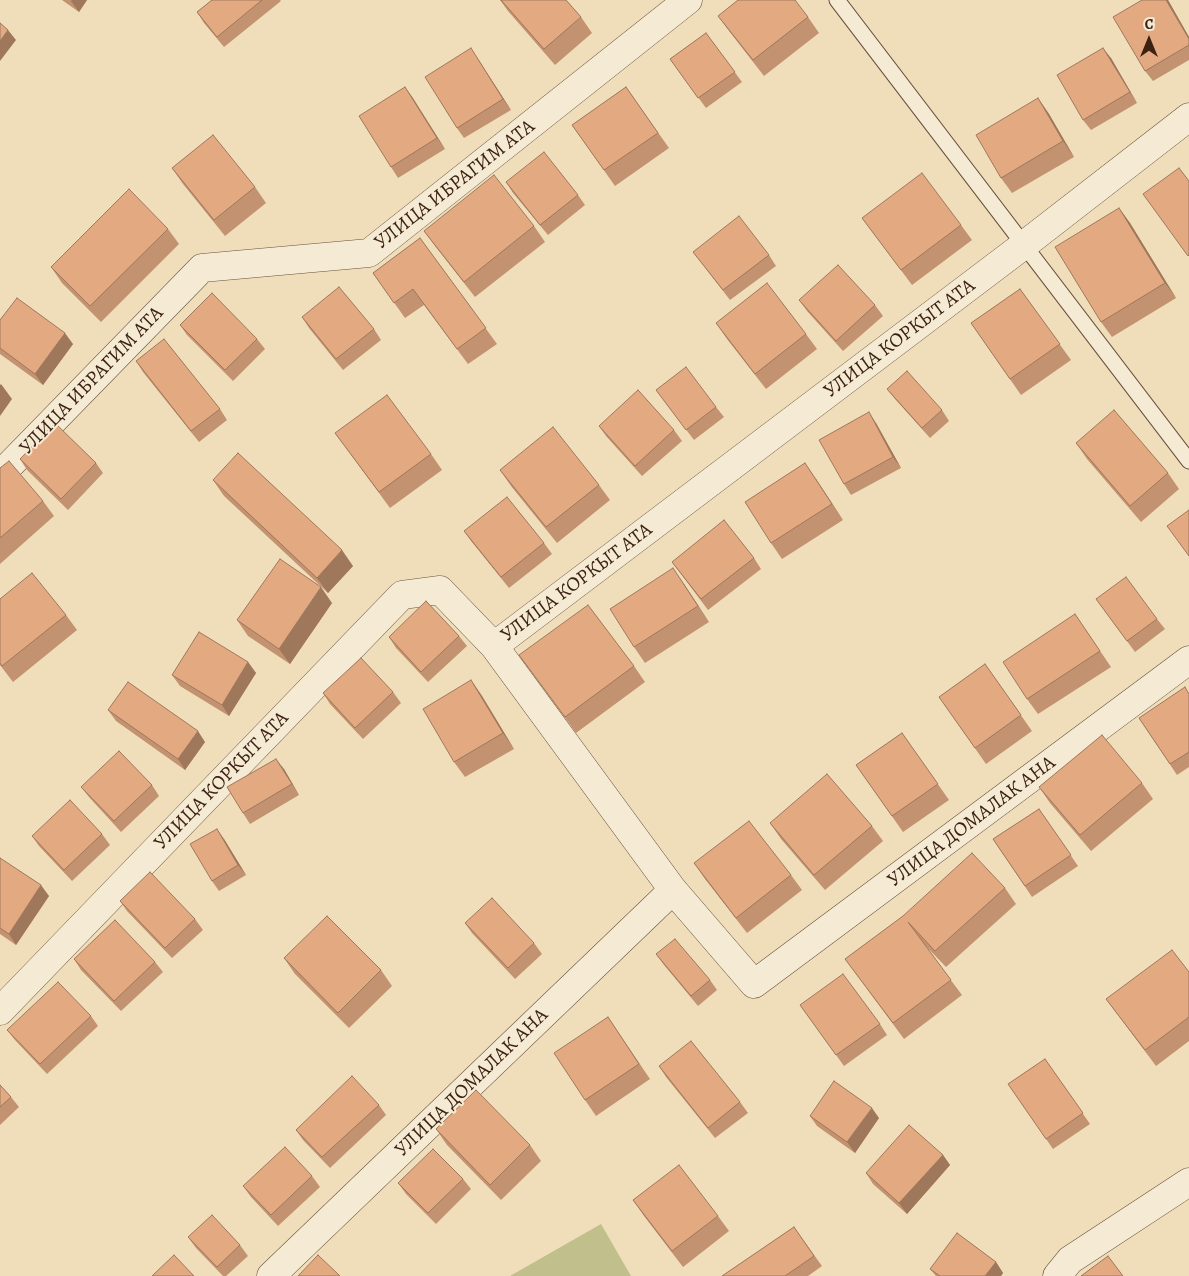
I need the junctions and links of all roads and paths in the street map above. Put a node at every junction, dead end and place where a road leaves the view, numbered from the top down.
1 (688, 0) edge
2 (837, 0) edge
3 (1189, 117) edge
4 (1024, 245) junction
5 (1189, 461) edge
6 (0, 475) edge
7 (494, 646) junction
8 (1189, 660) edge
9 (672, 890) junction
10 (0, 1011) edge
11 (1189, 1182) edge
12 (271, 1276) edge
13 (1057, 1276) edge

1 - 6 street, УЛИЦА ИБРАГИМ АТА
2 - 4 lane
3 - 4 street, УЛИЦА КОРКЫТ АТА
4 - 5 lane
4 - 7 street, УЛИЦА КОРКЫТ АТА
7 - 9 street
7 - 10 street, УЛИЦА КОРКЫТ АТА
8 - 9 street, УЛИЦА ДОМАЛАК АНА
9 - 12 street, УЛИЦА ДОМАЛАК АНА
11 - 13 street

